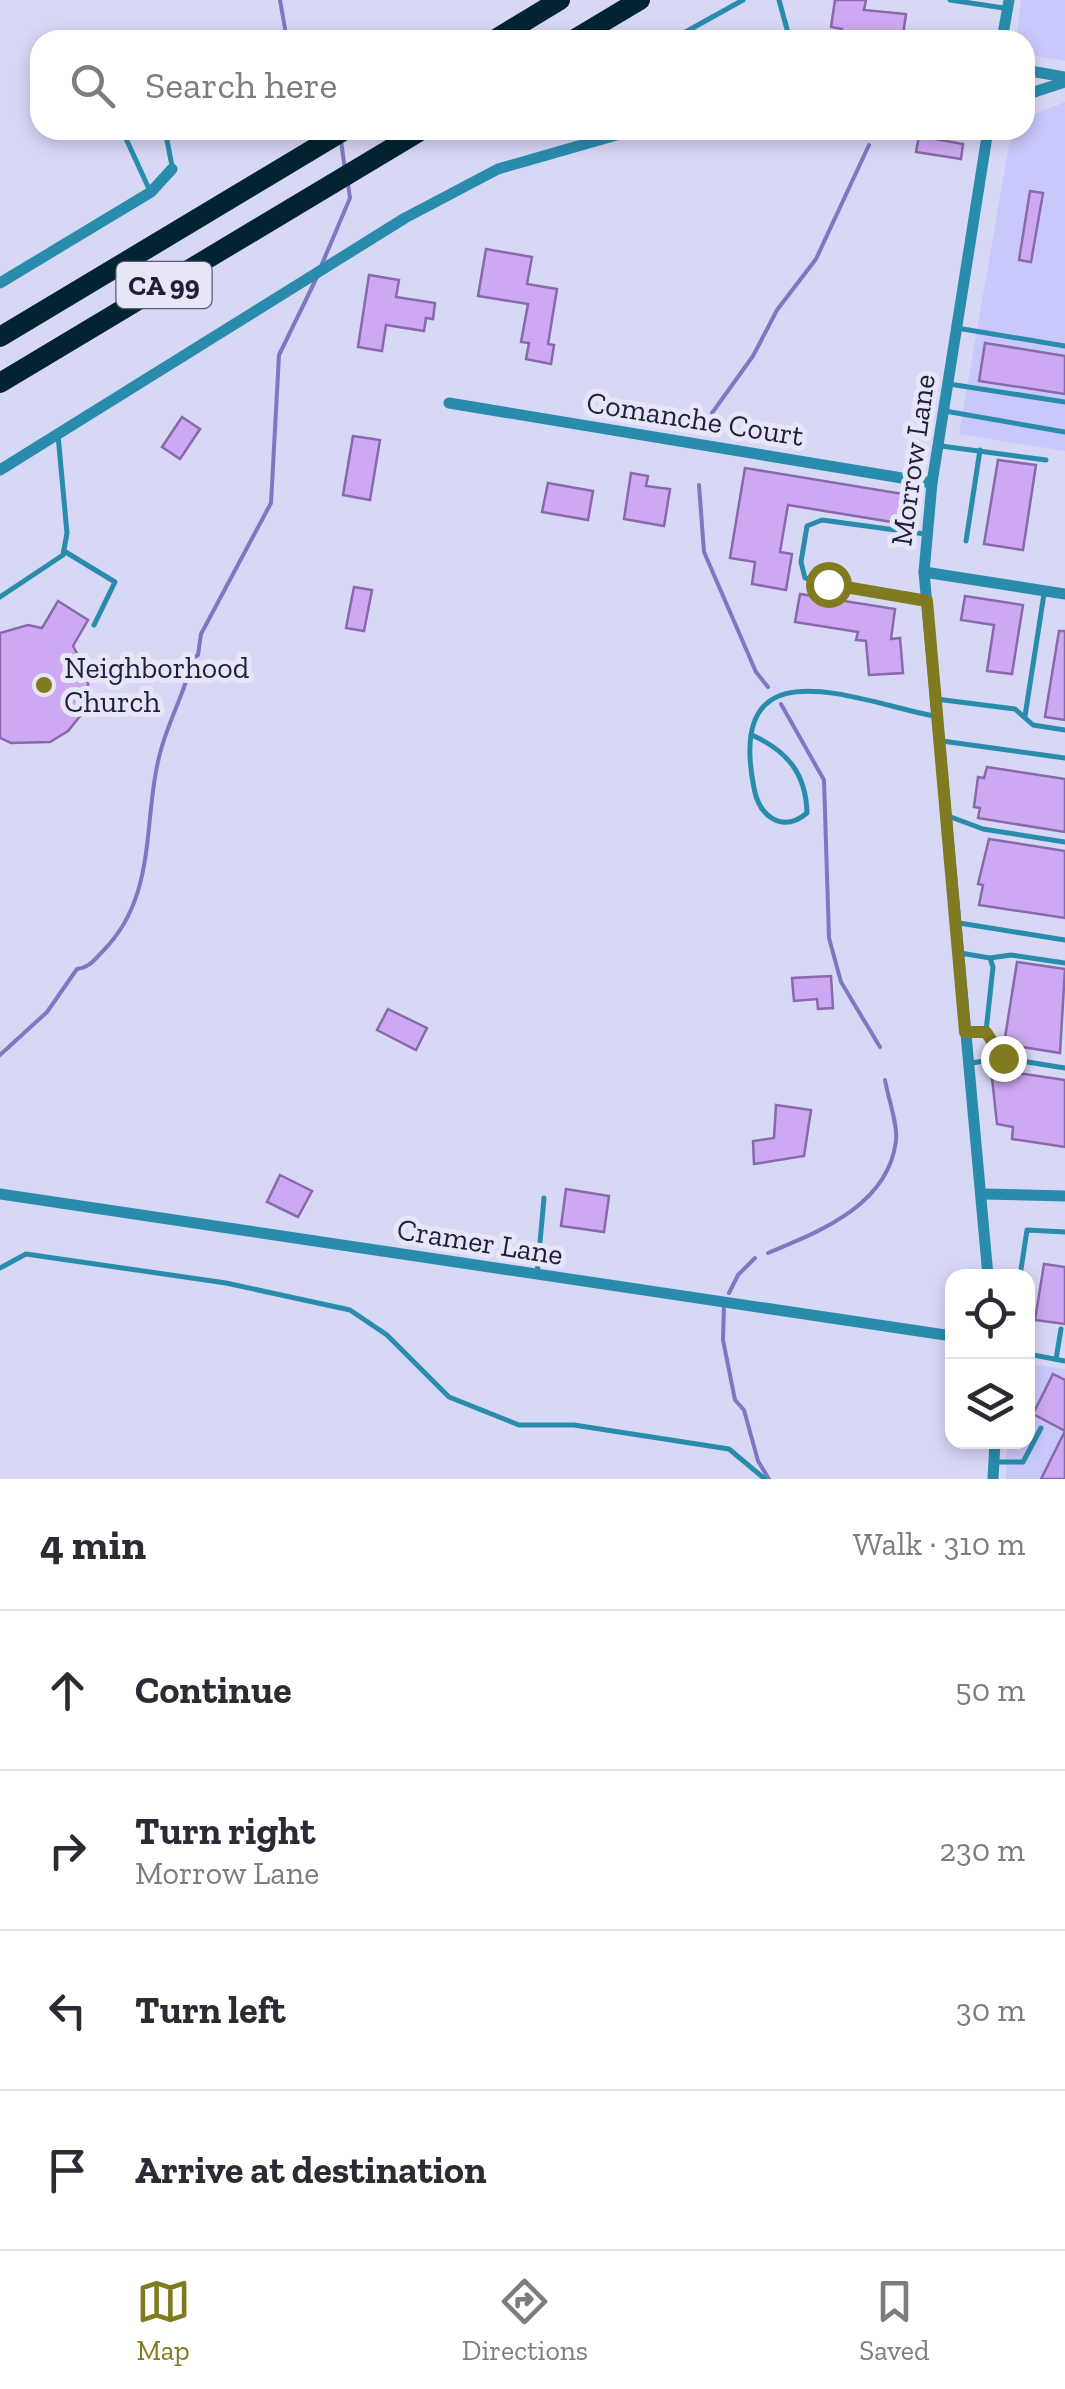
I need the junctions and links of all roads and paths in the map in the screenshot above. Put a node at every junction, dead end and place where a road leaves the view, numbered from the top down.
1 (560, 0) edge
2 (640, 0) edge
3 (743, 0) edge
4 (780, 0) edge
5 (950, 0) edge
6 (964, 1) edge
7 (1008, 4) edge
8 (510, 30) edge
9 (590, 30) edge
10 (690, 30) edge
11 (788, 30) edge
12 (1004, 30) edge
13 (1035, 72) edge
14 (1065, 79) edge
15 (1035, 91) edge
16 (127, 140) edge
17 (167, 140) edge
18 (329, 140) edge
19 (405, 140) edge
20 (598, 140) edge
21 (988, 140) edge
22 (172, 169) joint
23 (151, 192) junction
24 (0, 283) edge
25 (958, 328) junction
26 (0, 337) edge
27 (1065, 346) edge
28 (0, 383) edge
29 (948, 384) junction
30 (1065, 402) edge
31 (449, 403) dead end
32 (944, 411) junction
33 (1065, 432) edge
34 (58, 434) junction
35 (938, 446) junction
36 (980, 450) junction
37 (1046, 460) dead end
38 (0, 470) edge
39 (932, 483) junction
40 (925, 534) junction
41 (966, 541) dead end
42 (64, 552) junction
43 (924, 572) junction
44 (1044, 591) junction
45 (1065, 594) edge
46 (0, 597) edge
47 (927, 601) junction
48 (94, 625) dead end
49 (935, 699) junction
50 (936, 716) junction
51 (1024, 719) junction
52 (1065, 730) edge
53 (752, 735) junction
54 (938, 740) junction
55 (1065, 758) edge
56 (945, 815) junction
57 (1065, 842) edge
58 (954, 922) junction
59 (1065, 940) edge
60 (957, 952) junction
61 (990, 958) junction
62 (1065, 964) edge
63 (965, 1032) junction
64 (986, 1032) junction
65 (1003, 1058) junction
66 (969, 1064) junction
67 (1065, 1068) edge
68 (0, 1194) edge
69 (983, 1194) junction
70 (1065, 1196) edge
71 (544, 1198) dead end
72 (1065, 1232) edge
73 (0, 1268) edge
74 (988, 1269) edge
75 (1021, 1269) edge
76 (537, 1277) junction
77 (1061, 1328) dead end
78 (945, 1335) edge
79 (1035, 1355) edge
80 (1056, 1359) junction
81 (1065, 1361) edge
82 (1041, 1428) dead end
83 (995, 1449) edge
84 (994, 1462) junction
85 (765, 1479) edge
86 (994, 1479) edge

1 - 8 highway
2 - 9 highway
3 - 10 lane
4 - 11 lane
5 - 6 lane
6 - 7 lane
7 - 12 street
13 - 14 street
14 - 15 street
16 - 23 lane
17 - 22 lane
18 - 26 highway, CA 99
19 - 28 highway, CA 99
20 - 34 street
21 - 25 street, Morrow Lane
22 - 23 street
23 - 24 street
25 - 27 lane
25 - 29 street, Morrow Lane
29 - 30 lane
29 - 32 street, Morrow Lane
31 - 39 street, Comanche Court
32 - 33 lane
32 - 35 street, Morrow Lane
34 - 38 street
34 - 42 lane
35 - 36 lane
35 - 39 street, Morrow Lane
36 - 37 lane
36 - 41 lane
39 - 40 street, Morrow Lane
40 - 43 street, Morrow Lane
40 - 47 lane
42 - 46 lane
42 - 48 lane
43 - 44 street
43 - 47 street, Morrow Lane
44 - 45 street
44 - 51 lane
47 - 49 street, Morrow Lane
49 - 50 street, Morrow Lane
49 - 51 lane
50 - 53 lane
50 - 54 street, Morrow Lane
51 - 52 lane
53 - 53 lane
54 - 55 lane
54 - 56 street, Morrow Lane
56 - 57 lane
56 - 58 street, Morrow Lane
58 - 59 lane
58 - 60 street, Morrow Lane
60 - 61 lane
60 - 63 street, Morrow Lane
61 - 62 lane
61 - 64 lane
63 - 64 lane
63 - 66 street, Morrow Lane
64 - 65 lane
65 - 66 lane
65 - 67 lane
66 - 69 street, Morrow Lane
68 - 76 street, Cramer Lane
69 - 70 street
69 - 74 street, Morrow Lane
71 - 76 lane
72 - 75 lane
73 - 85 lane
76 - 78 street, Cramer Lane
77 - 80 lane
79 - 80 lane
80 - 81 lane
82 - 84 lane
83 - 84 street
84 - 86 street

